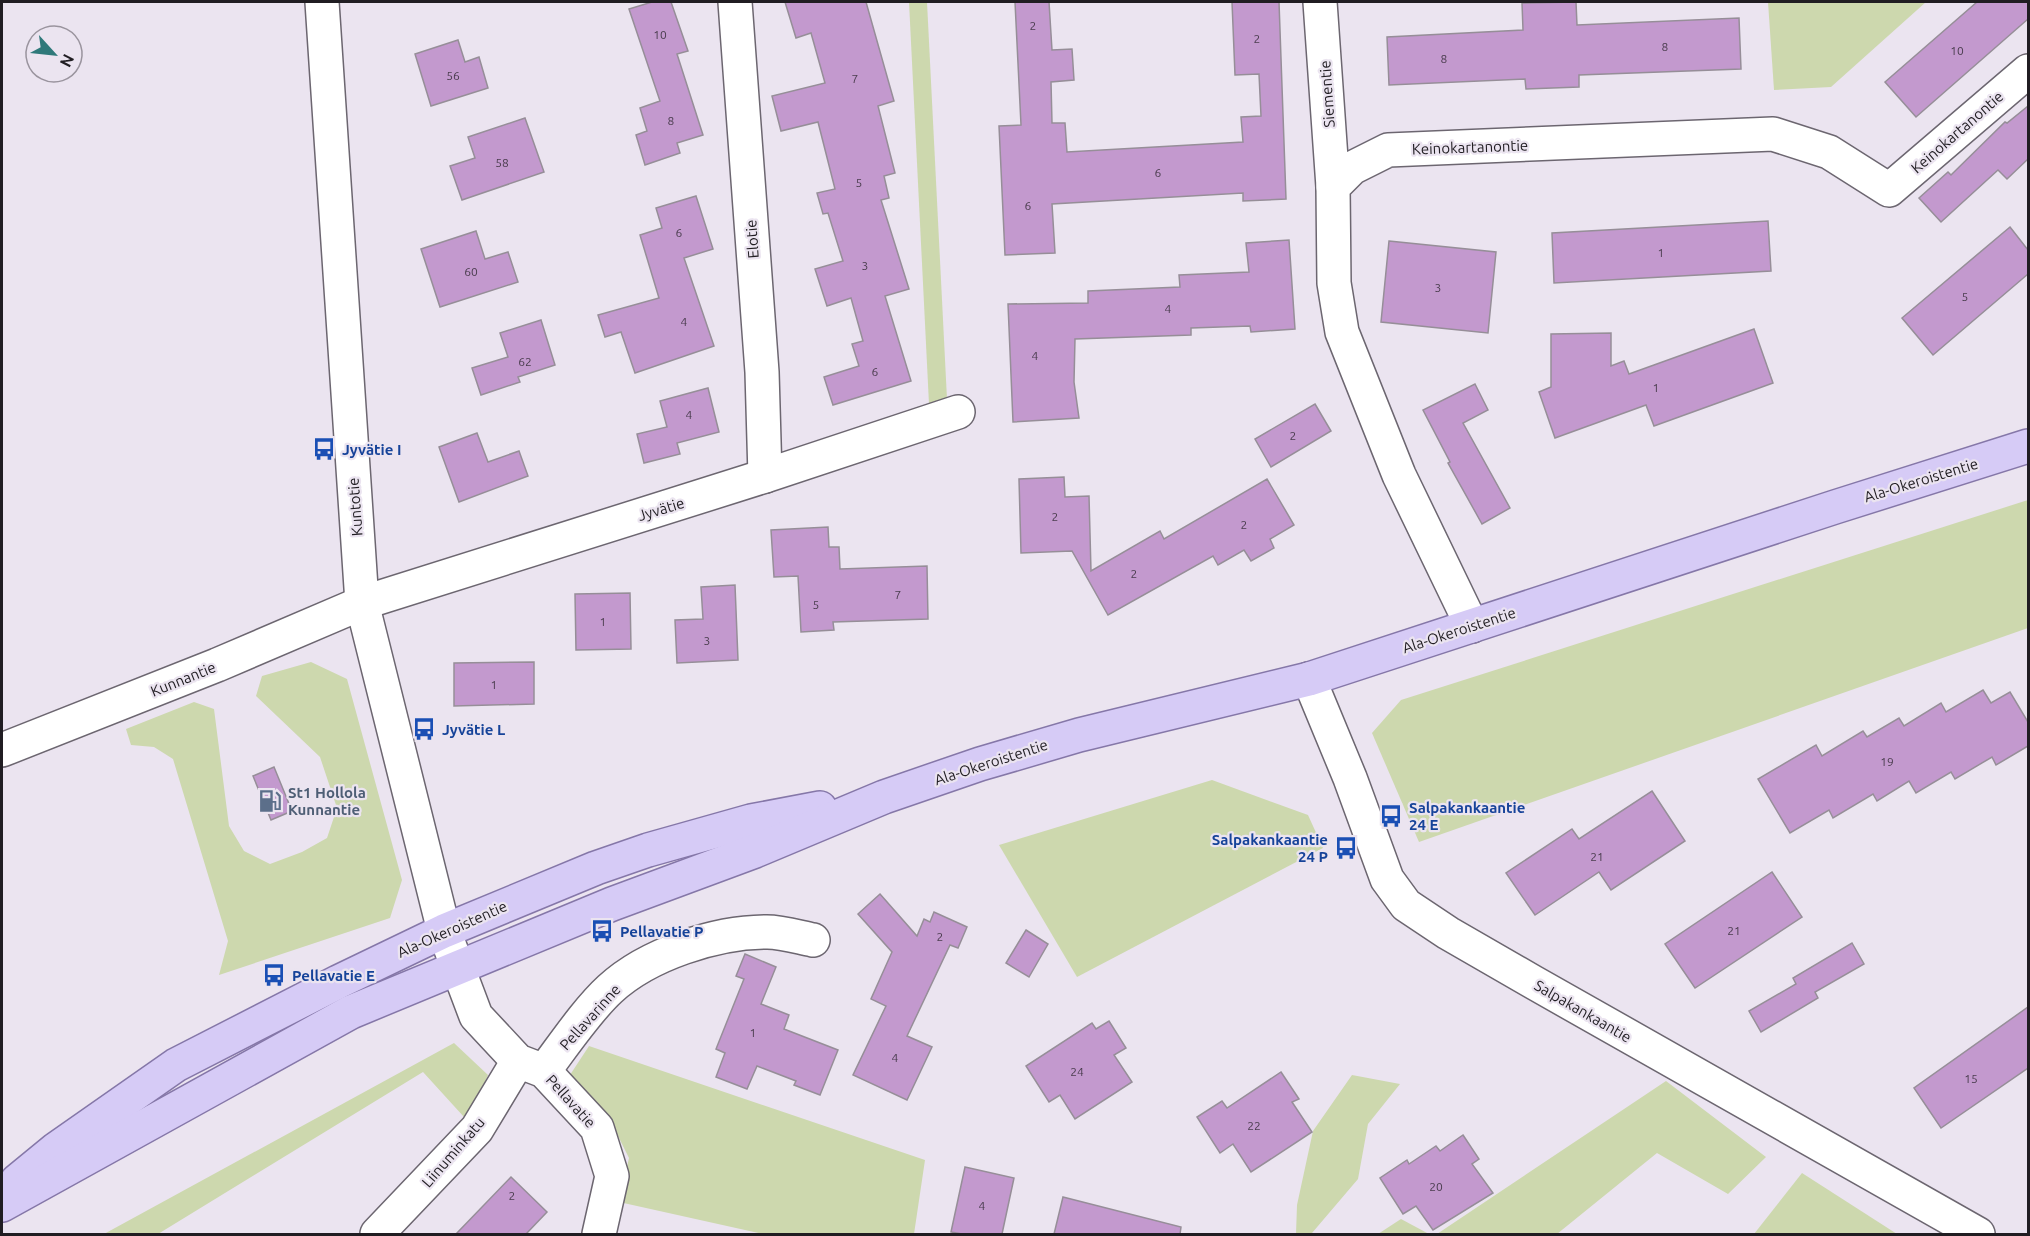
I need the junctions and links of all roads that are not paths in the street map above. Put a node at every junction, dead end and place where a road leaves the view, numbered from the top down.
1 (322, 2) edge
2 (735, 2) edge
3 (1320, 2) edge
4 (2028, 71) edge
5 (1334, 187) junction
6 (958, 412) dead end
7 (2028, 446) edge
8 (765, 476) junction
9 (362, 603) junction
10 (1472, 626) junction
11 (1309, 679) junction
12 (2, 750) edge
13 (884, 797) junction
14 (444, 931) junction
15 (813, 940) dead end
16 (458, 967) junction
17 (531, 1066) junction
18 (2, 1195) edge
19 (2, 1205) edge
20 (377, 1234) edge
21 (598, 1234) edge
22 (1978, 1234) edge

1 - 9 street, Kuntotie
2 - 8 street, Elotie
3 - 5 street, Siementie
4 - 5 street, Keinokartanontie
5 - 10 street
6 - 8 street, Jyvätie
7 - 10 main road, Ala-Okeroistentie
8 - 9 street, Jyvätie
9 - 12 street, Kunnantie
9 - 14 street, Kuntotie
10 - 11 main road, Ala-Okeroistentie
11 - 13 main road, Ala-Okeroistentie
11 - 22 street, Salpakankaantie
13 - 14 main road, Ala-Okeroistentie
13 - 16 main road, Ala-Okeroistentie
14 - 16 street, Pellavatie
14 - 18 main road, Ala-Okeroistentie
15 - 17 street, Pellavarinne
16 - 17 street, Pellavatie
16 - 19 main road, Ala-Okeroistentie
17 - 20 street, Liinuminkatu
17 - 21 street, Pellavatie

